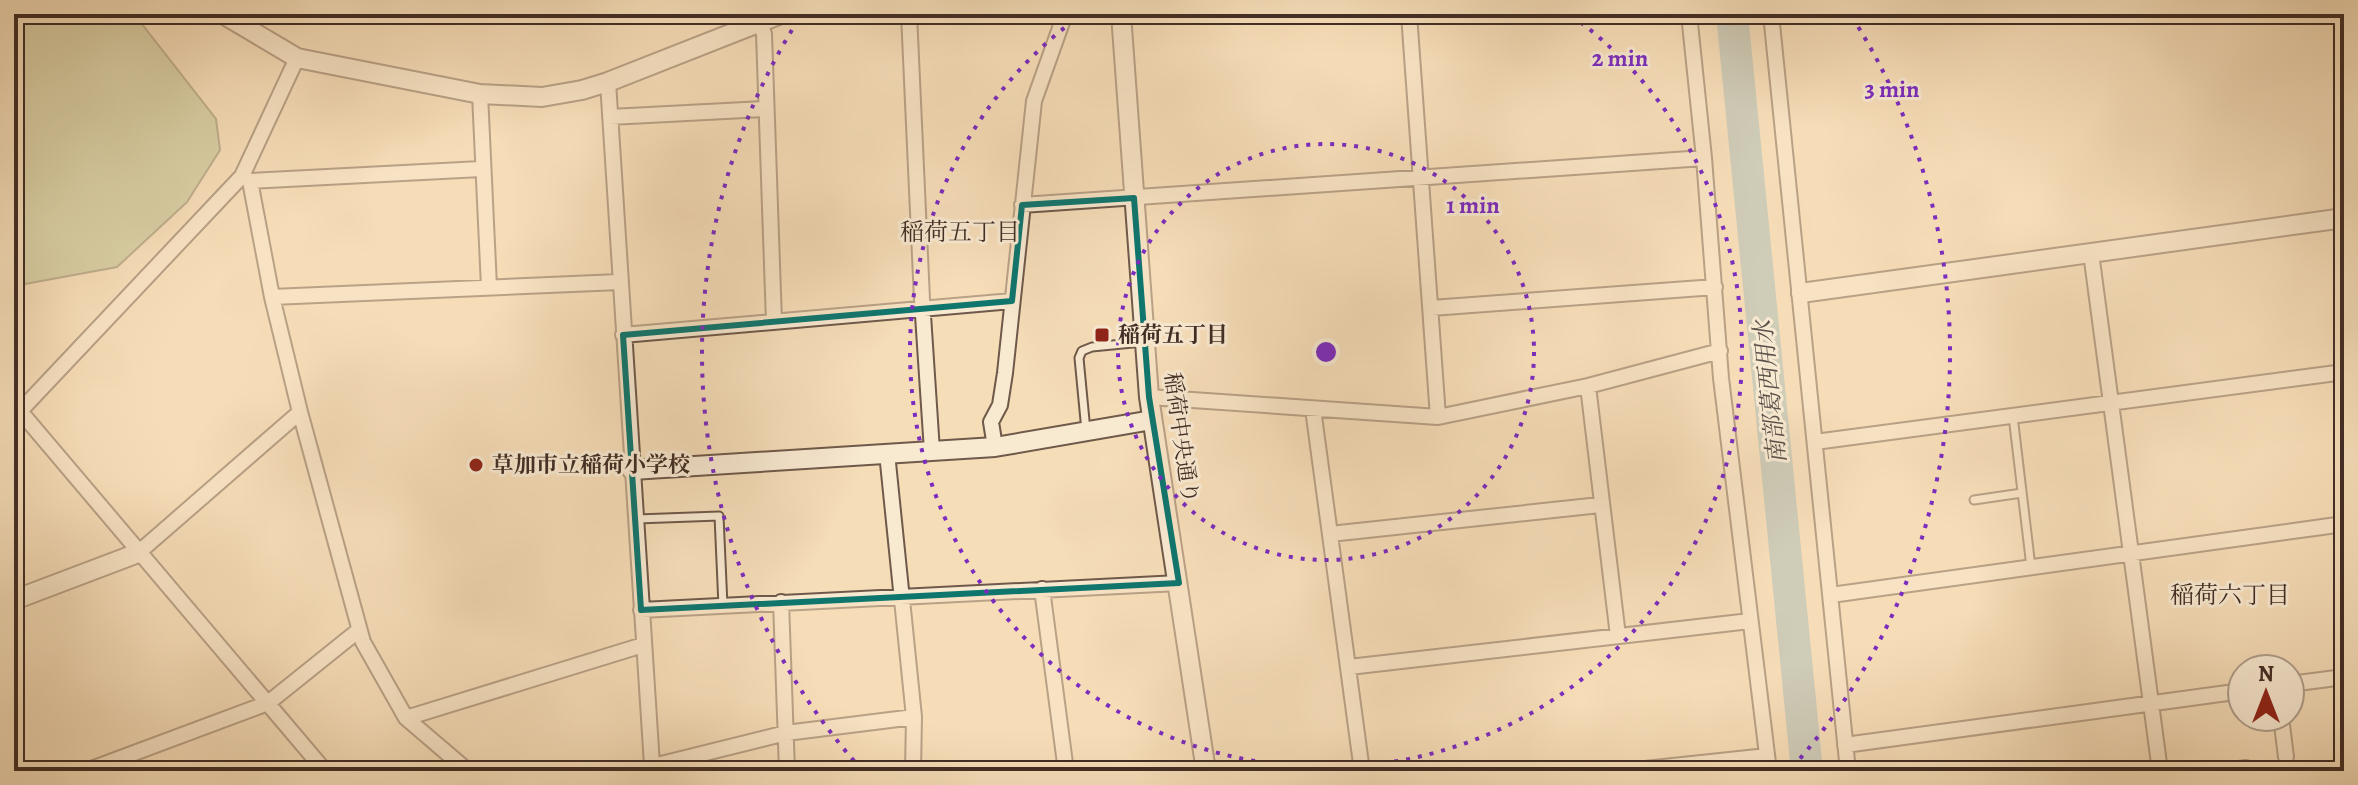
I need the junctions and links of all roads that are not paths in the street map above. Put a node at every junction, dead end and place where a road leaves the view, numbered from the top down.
1 (223, 14) edge
2 (781, 14) edge
3 (909, 14) edge
4 (1065, 14) edge
5 (1121, 14) edge
6 (1409, 14) edge
7 (1689, 14) edge
8 (1771, 14) edge
9 (760, 24) junction
10 (297, 58) junction
11 (608, 82) junction
12 (480, 94) junction
13 (766, 109) junction
14 (610, 117) junction
15 (1704, 158) junction
16 (481, 169) junction
17 (1421, 177) junction
18 (246, 179) junction
19 (1134, 198) junction
20 (1022, 205) junction
21 (2344, 218) edge
22 (2091, 253) junction
23 (619, 282) junction
24 (489, 287) junction
25 (1715, 287) junction
26 (1801, 293) junction
27 (272, 297) junction
28 (1012, 301) junction
29 (1431, 308) junction
30 (922, 309) junction
31 (774, 322) junction
32 (623, 335) junction
33 (1145, 342) junction
34 (1720, 351) junction
35 (2344, 372) edge
36 (1588, 386) junction
37 (1149, 397) junction
38 (2111, 403) junction
39 (16, 409) edge
40 (1313, 409) junction
41 (300, 412) junction
42 (2013, 416) junction
43 (1438, 417) junction
44 (1152, 420) junction
45 (1086, 431) junction
46 (1815, 442) junction
47 (995, 447) junction
48 (932, 451) junction
49 (887, 453) junction
50 (632, 470) junction
51 (2022, 493) junction
52 (1974, 500) dead end
53 (1600, 505) junction
54 (635, 519) junction
55 (2344, 524) edge
56 (1330, 534) junction
57 (138, 553) junction
58 (2132, 553) junction
59 (2031, 567) junction
60 (1179, 583) junction
61 (1042, 589) junction
62 (902, 595) junction
63 (1831, 595) junction
64 (14, 600) edge
65 (781, 602) junction
66 (723, 606) junction
67 (641, 610) junction
68 (1750, 621) junction
69 (359, 630) junction
70 (1618, 636) junction
71 (643, 645) junction
72 (1349, 667) junction
73 (2344, 677) edge
74 (2306, 682) edge
75 (2226, 693) edge
76 (268, 703) junction
77 (2151, 704) junction
78 (914, 717) junction
79 (406, 718) junction
80 (786, 733) junction
81 (2283, 733) edge
82 (1845, 745) junction
83 (2286, 757) dead end
84 (1768, 763) edge
85 (652, 765) junction
86 (2246, 768) dead end
87 (86, 771) edge
88 (325, 771) edge
89 (468, 771) edge
90 (633, 771) edge
91 (787, 771) edge
92 (913, 771) edge
93 (1066, 771) edge
94 (1206, 771) edge
95 (1362, 771) edge
96 (1626, 771) edge
97 (1848, 771) edge
98 (2160, 771) edge
99 (2224, 771) edge

1 - 10 street
2 - 9 street
3 - 30 street
4 - 20 street
5 - 19 street, 稲荷中央通り
6 - 17 street
7 - 15 street
8 - 26 street
9 - 11 street
9 - 13 street
10 - 12 street
10 - 18 street
11 - 12 street
11 - 14 street
12 - 16 street
13 - 14 street
13 - 31 street
14 - 23 street
15 - 17 street
15 - 25 street
16 - 18 street
16 - 24 street
17 - 19 street
17 - 29 street
18 - 27 street
18 - 39 street
19 - 20 street
19 - 33 street, 稲荷中央通り
20 - 28 street
21 - 22 street
22 - 26 street
22 - 38 street
23 - 24 street
23 - 32 street
24 - 27 street
25 - 29 street
25 - 34 street
26 - 46 street
27 - 41 street
28 - 30 street
28 - 47 street
29 - 43 street
30 - 31 street
30 - 48 street
31 - 32 street
32 - 50 street
33 - 37 street, 稲荷中央通り
33 - 45 lane
34 - 36 street
34 - 68 street
35 - 38 street
36 - 43 street
36 - 53 street
37 - 40 street
37 - 44 street, 稲荷中央通り
38 - 42 street
38 - 58 street
39 - 57 street
40 - 43 street
40 - 56 street
41 - 57 street
41 - 69 street
42 - 46 street
42 - 51 lane
44 - 45 street
44 - 60 street, 稲荷中央通り
45 - 47 street
46 - 63 street
47 - 48 street
48 - 49 street
49 - 50 street
49 - 62 street
50 - 54 street
51 - 52 lane
51 - 59 lane
53 - 56 street
53 - 70 street
54 - 66 lane
54 - 67 street
55 - 58 street
56 - 72 street
57 - 64 street
57 - 76 street
58 - 59 street
58 - 77 street
59 - 63 street
60 - 61 street
60 - 94 street, 稲荷中央通り
61 - 62 street
61 - 93 street
62 - 65 street
62 - 78 street
63 - 82 street
65 - 66 street
65 - 80 street
66 - 67 street
67 - 71 street
68 - 70 street
68 - 84 street
69 - 76 street
69 - 79 street
70 - 72 street
71 - 79 street
71 - 85 street
72 - 95 street
73 - 74 street
75 - 77 street
76 - 87 street
76 - 88 street
77 - 82 street
77 - 98 street
78 - 80 street
78 - 92 street
79 - 89 street
80 - 85 street
80 - 91 street
81 - 83 street
82 - 97 street
84 - 96 street
85 - 90 street
86 - 99 street

